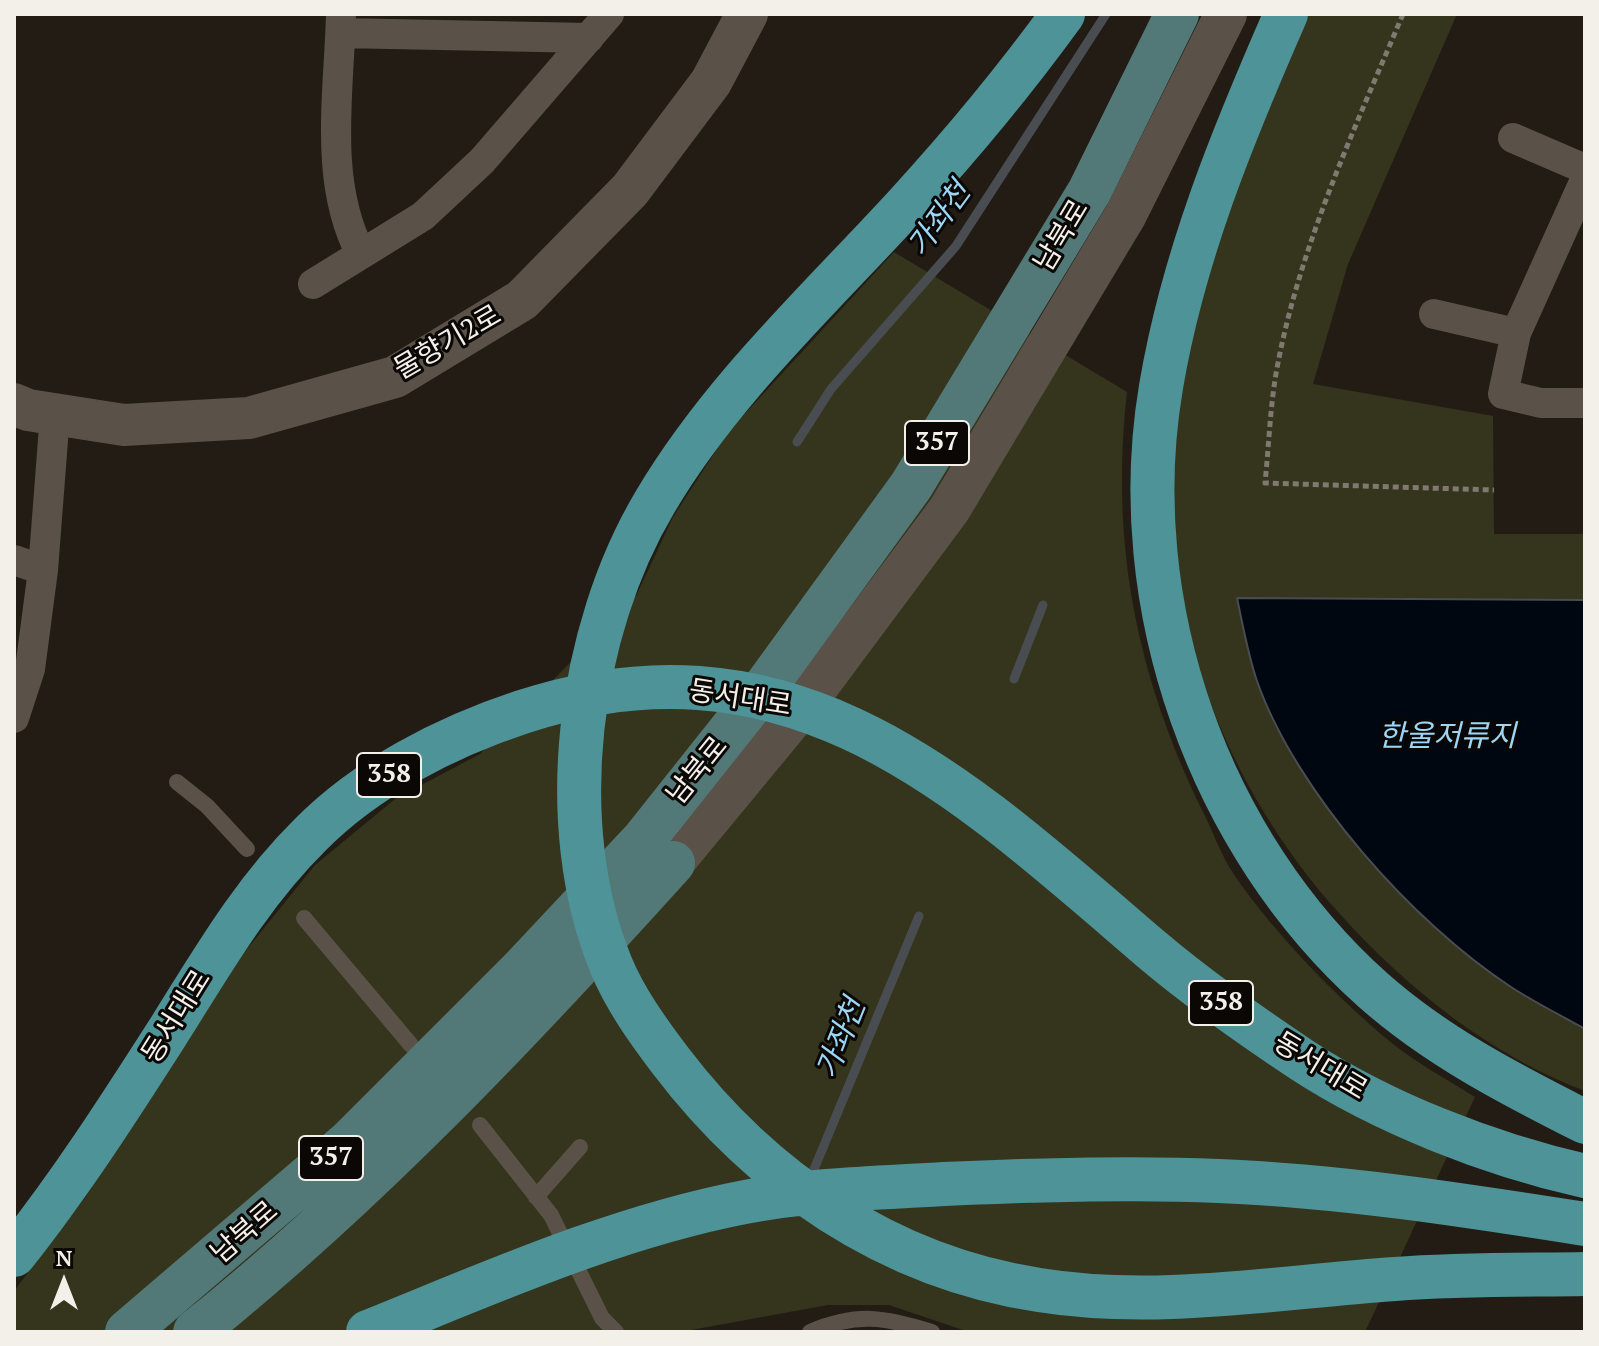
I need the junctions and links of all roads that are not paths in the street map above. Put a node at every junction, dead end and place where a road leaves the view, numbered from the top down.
1 (609, 14) edge
2 (747, 14) edge
3 (1063, 14) edge
4 (1177, 14) edge
5 (1226, 14) edge
6 (1286, 14) edge
7 (341, 23) edge
8 (589, 38) junction
9 (1513, 138) dead end
10 (1585, 169) edge
11 (1585, 180) edge
12 (361, 254) junction
13 (313, 284) dead end
14 (1434, 314) dead end
15 (1516, 333) junction
16 (1585, 403) edge
17 (14, 404) edge
18 (55, 414) junction
19 (14, 560) edge
20 (43, 570) junction
21 (14, 718) edge
22 (177, 782) dead end
23 (247, 849) dead end
24 (659, 851) junction
25 (304, 918) dead end
26 (536, 984) junction
27 (411, 1045) dead end
28 (1585, 1122) edge
29 (480, 1125) dead end
30 (580, 1147) dead end
31 (1585, 1176) edge
32 (536, 1197) junction
33 (1585, 1224) edge
34 (14, 1255) edge
35 (1585, 1274) edge
36 (127, 1332) edge
37 (195, 1332) edge
38 (368, 1332) edge
39 (616, 1332) edge
40 (810, 1332) edge
41 (932, 1332) edge

1 - 8 street
2 - 18 main road, 물향기2로
3 - 35 highway
4 - 24 main road, 남북로 / 357
5 - 24 main road, 남북로 / 357
6 - 28 highway
7 - 8 street
7 - 12 street
8 - 12 street
9 - 10 street
11 - 15 street
12 - 13 street
14 - 15 street
15 - 16 street
17 - 18 main road, 물향기2로
18 - 20 street
19 - 20 street
20 - 21 street
22 - 23 lane
24 - 26 main road, 남북로 / 357
25 - 27 lane
26 - 36 main road, 남북로 / 357
26 - 37 main road, 남북로 / 357
29 - 32 lane
30 - 32 lane
31 - 34 highway, 동서대로 / 358
32 - 39 lane
33 - 38 highway
40 - 41 lane

